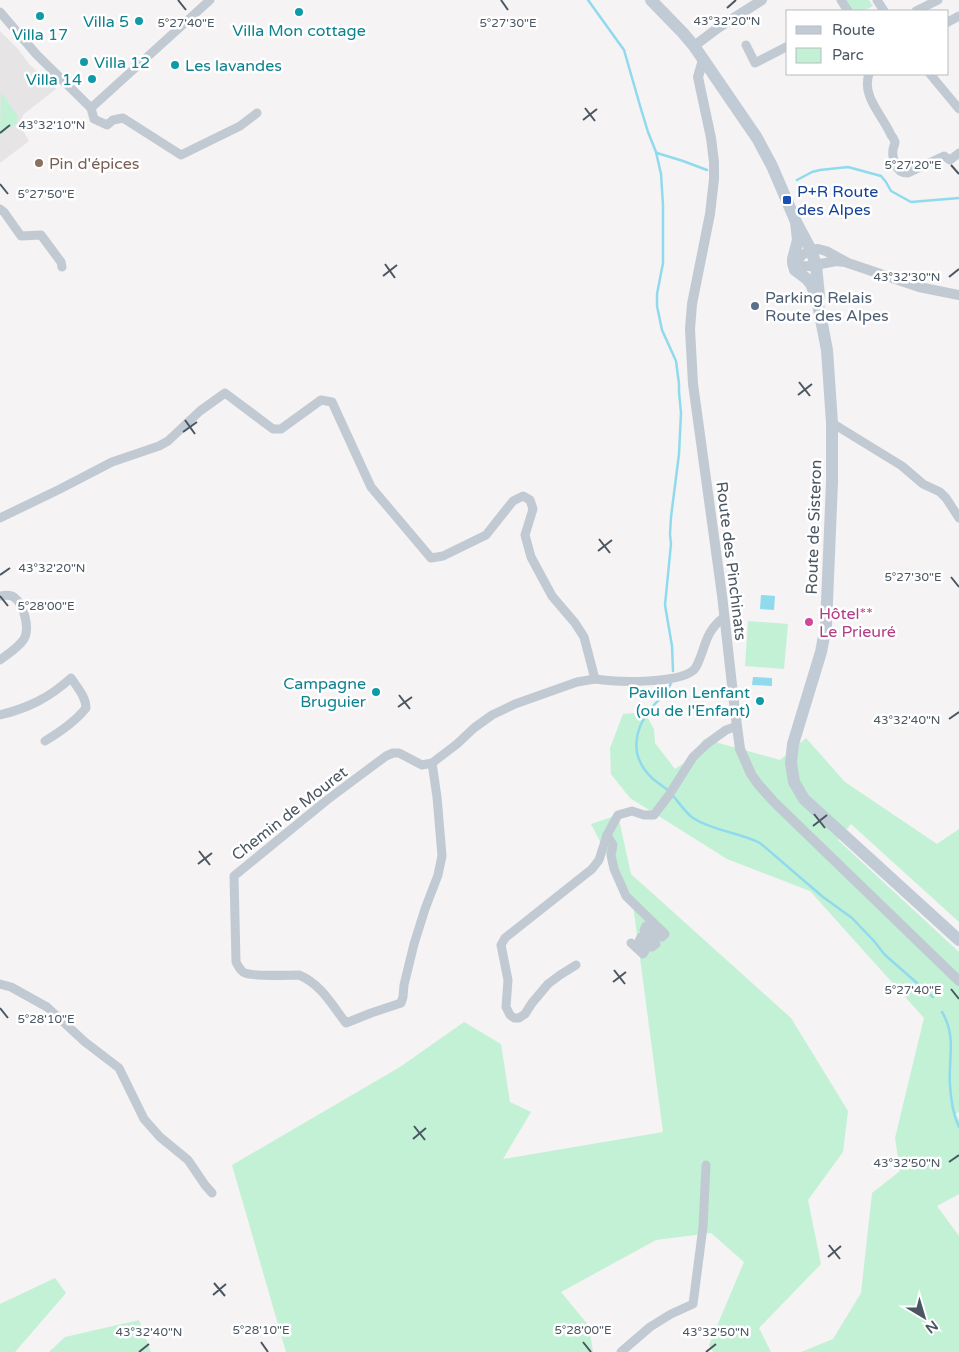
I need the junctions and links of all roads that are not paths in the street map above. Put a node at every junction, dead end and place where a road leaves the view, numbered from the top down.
1 (210, 0) edge
2 (651, 0) edge
3 (762, 0) edge
4 (938, 0) edge
5 (918, 10) edge
6 (0, 12) edge
7 (746, 45) dead end
8 (694, 46) junction
9 (786, 47) edge
10 (702, 60) junction
11 (868, 75) edge
12 (931, 75) edge
13 (91, 108) junction
14 (959, 109) edge
15 (257, 113) dead end
16 (959, 154) edge
17 (0, 209) edge
18 (796, 222) junction
19 (812, 246) junction
20 (795, 259) junction
21 (848, 263) junction
22 (817, 265) junction
23 (62, 267) dead end
24 (959, 295) edge
25 (819, 309) junction
26 (832, 423) junction
27 (0, 518) edge
28 (959, 518) edge
29 (0, 596) edge
30 (724, 617) junction
31 (0, 660) edge
32 (595, 679) junction
33 (0, 715) edge
34 (737, 726) junction
35 (45, 741) dead end
36 (432, 763) junction
37 (607, 835) junction
38 (959, 940) edge
39 (631, 943) dead end
40 (576, 965) dead end
41 (959, 981) edge
42 (0, 984) edge
43 (706, 1165) dead end
44 (212, 1193) dead end
45 (620, 1352) edge

1 - 13 street
2 - 8 main road, Route de Sisteron
3 - 8 street
4 - 5 street
6 - 13 street
7 - 9 street
8 - 10 main road, Route de Sisteron
10 - 18 main road, Route de Sisteron
10 - 30 street, Route des Pinchinats
11 - 16 street
12 - 14 street
13 - 15 street
17 - 23 street
18 - 19 main road, Route de Sisteron
18 - 20 main road, Route de Sisteron
19 - 20 street
19 - 21 street
19 - 22 main road, Route de Sisteron
20 - 22 street
20 - 25 main road, Route de Sisteron
21 - 22 street
21 - 24 street
22 - 25 main road, Route de Sisteron
25 - 26 main road, Route de Sisteron
26 - 28 street
26 - 38 main road, Route de Sisteron
27 - 32 street
29 - 31 street
30 - 32 street
30 - 34 street, Route des Pinchinats
32 - 36 street
33 - 35 street
34 - 37 street
34 - 41 street, Route des Pinchinats
36 - 36 street, Chemin de Mouret
37 - 39 street
37 - 40 street
42 - 44 street
43 - 45 street

